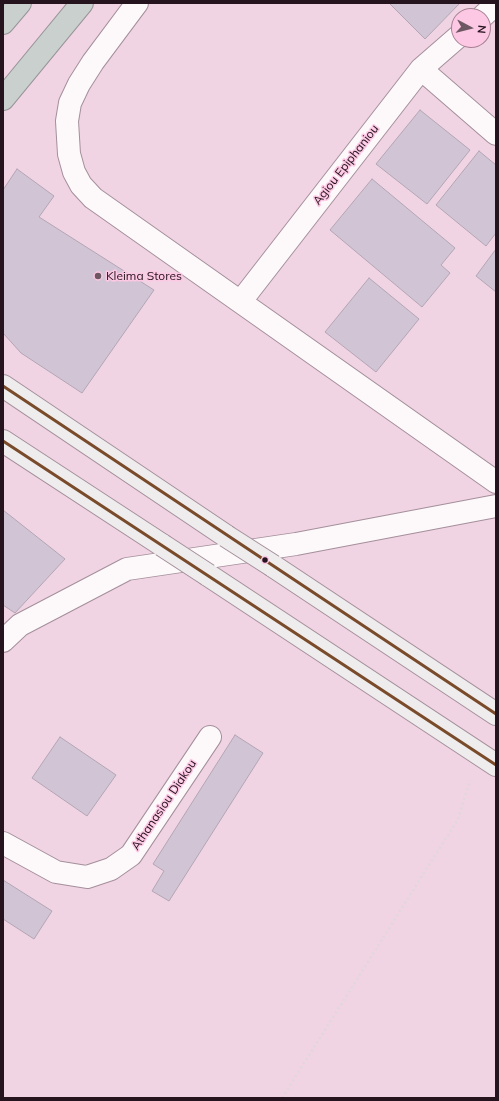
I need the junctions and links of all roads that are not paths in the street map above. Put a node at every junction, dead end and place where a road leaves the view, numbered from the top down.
1 (20, 3) edge
2 (82, 3) edge
3 (136, 3) edge
4 (3, 23) edge
5 (451, 43) edge
6 (421, 69) junction
7 (3, 99) edge
8 (496, 134) edge
9 (241, 301) junction
10 (3, 386) edge
11 (3, 442) edge
12 (496, 482) edge
13 (496, 506) edge
14 (3, 641) edge
15 (496, 714) edge
16 (210, 737) dead end
17 (496, 765) edge
18 (3, 843) edge

1 - 4 highway
2 - 7 highway
3 - 9 street
5 - 6 street, Agiou Epiphaniou
6 - 8 street
6 - 9 street, Agiou Epiphaniou
9 - 12 street
10 - 15 main road, bridge
11 - 17 main road, bridge
13 - 14 street
16 - 18 street, Athanasiou Diakou

